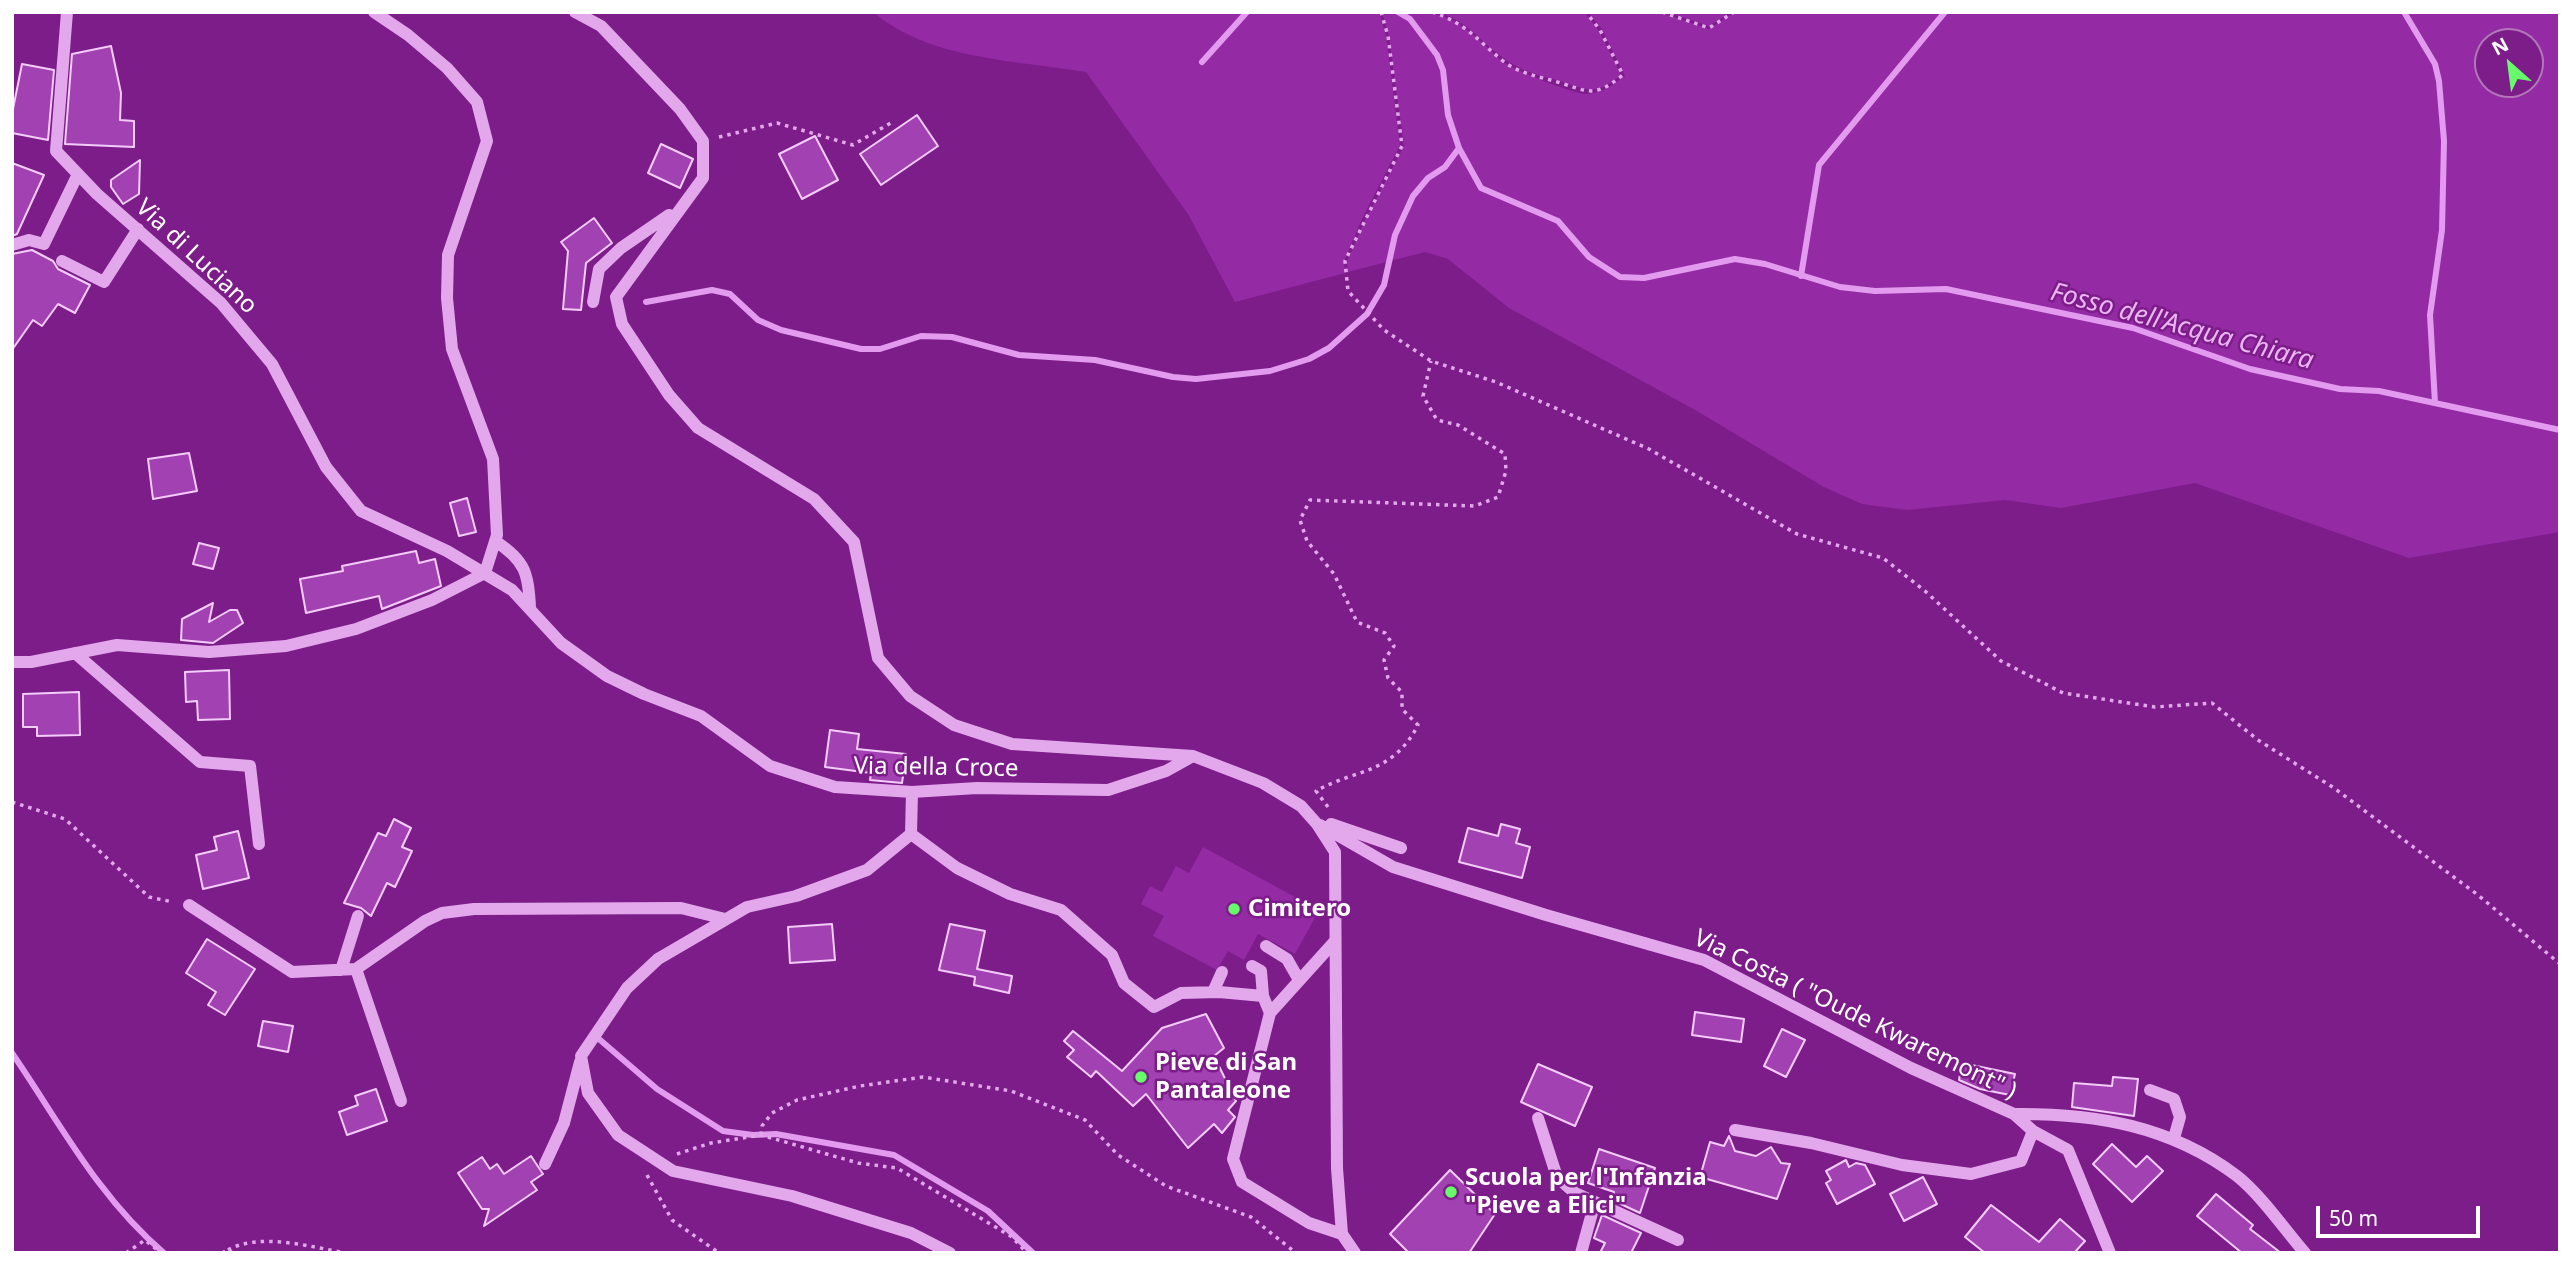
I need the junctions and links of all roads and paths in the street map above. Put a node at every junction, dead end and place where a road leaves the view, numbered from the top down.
1 (67, 12) edge
2 (374, 12) edge
3 (575, 12) edge
4 (1381, 12) edge
5 (1432, 12) edge
6 (1586, 12) edge
7 (1662, 12) edge
8 (1734, 12) edge
9 (894, 121) dead end
10 (703, 141) junction
11 (78, 174) junction
12 (678, 209) junction
13 (138, 229) junction
14 (12, 245) edge
15 (62, 261) dead end
16 (593, 302) dead end
17 (1431, 361) junction
18 (495, 541) junction
19 (485, 573) junction
20 (530, 609) junction
21 (75, 653) junction
22 (12, 662) edge
23 (1193, 756) junction
24 (912, 792) junction
25 (12, 802) edge
26 (1317, 824) junction
27 (911, 834) junction
28 (259, 844) dead end
29 (1401, 848) dead end
30 (189, 905) joint
31 (358, 916) dead end
32 (726, 919) junction
33 (1335, 941) junction
34 (1266, 946) dead end
35 (2560, 964) edge
36 (1252, 966) dead end
37 (356, 969) junction
38 (341, 970) junction
39 (1222, 972) dead end
40 (1299, 980) junction
41 (1213, 992) junction
42 (1263, 996) junction
43 (1270, 1013) junction
44 (581, 1056) junction
45 (2150, 1090) dead end
46 (401, 1101) dead end
47 (2014, 1114) junction
48 (1538, 1118) dead end
49 (1735, 1130) dead end
50 (2033, 1131) junction
51 (761, 1135) junction
52 (2174, 1138) junction
53 (632, 1145) junction
54 (651, 1158) junction
55 (545, 1164) dead end
56 (1595, 1202) junction
57 (1342, 1234) junction
58 (1678, 1240) dead end
59 (230, 1251) edge
60 (127, 1253) edge
61 (161, 1253) edge
62 (222, 1253) edge
63 (346, 1253) edge
64 (664, 1253) edge
65 (716, 1253) edge
66 (950, 1253) edge
67 (1027, 1253) edge
68 (1296, 1253) edge
69 (1355, 1253) edge
70 (1581, 1253) edge
71 (2110, 1253) edge
72 (2305, 1253) edge

1 - 11 street, Via di Luciano
2 - 18 street
3 - 10 street
4 - 17 path
5 - 6 path
7 - 8 path
9 - 10 path
10 - 12 street
11 - 13 street, Via di Luciano
11 - 14 street
12 - 16 street
12 - 23 street
13 - 15 street
13 - 19 street, Via di Luciano
17 - 26 path
17 - 35 path
18 - 19 street
18 - 20 street
19 - 20 street, Via della Croce
19 - 21 street
20 - 24 street, Via della Croce
21 - 22 street
21 - 28 street
23 - 24 street, Via della Croce
23 - 26 street
24 - 27 street
25 - 30 path
26 - 29 street
26 - 33 street
26 - 47 street, Via Costa ( "Oude Kwaremont" )
27 - 32 street
27 - 41 street
30 - 38 street
31 - 38 street
32 - 37 street
32 - 44 street
33 - 40 street
33 - 57 street
34 - 40 street
36 - 42 street
37 - 38 street
37 - 46 street
39 - 41 street
40 - 43 street
41 - 42 street
42 - 43 street
43 - 57 street
44 - 53 street
44 - 55 street
45 - 52 street
47 - 50 street, Via Costa ( "Oude Kwaremont" )
47 - 52 street
48 - 56 street
49 - 50 street
50 - 71 street, Via Costa ( "Oude Kwaremont" )
51 - 54 path
51 - 67 path
51 - 68 path
52 - 72 street
53 - 54 street
53 - 65 path
54 - 66 street
56 - 58 street
56 - 70 street
57 - 69 street
59 - 62 path
59 - 63 path
60 - 61 path
64 - 65 path

